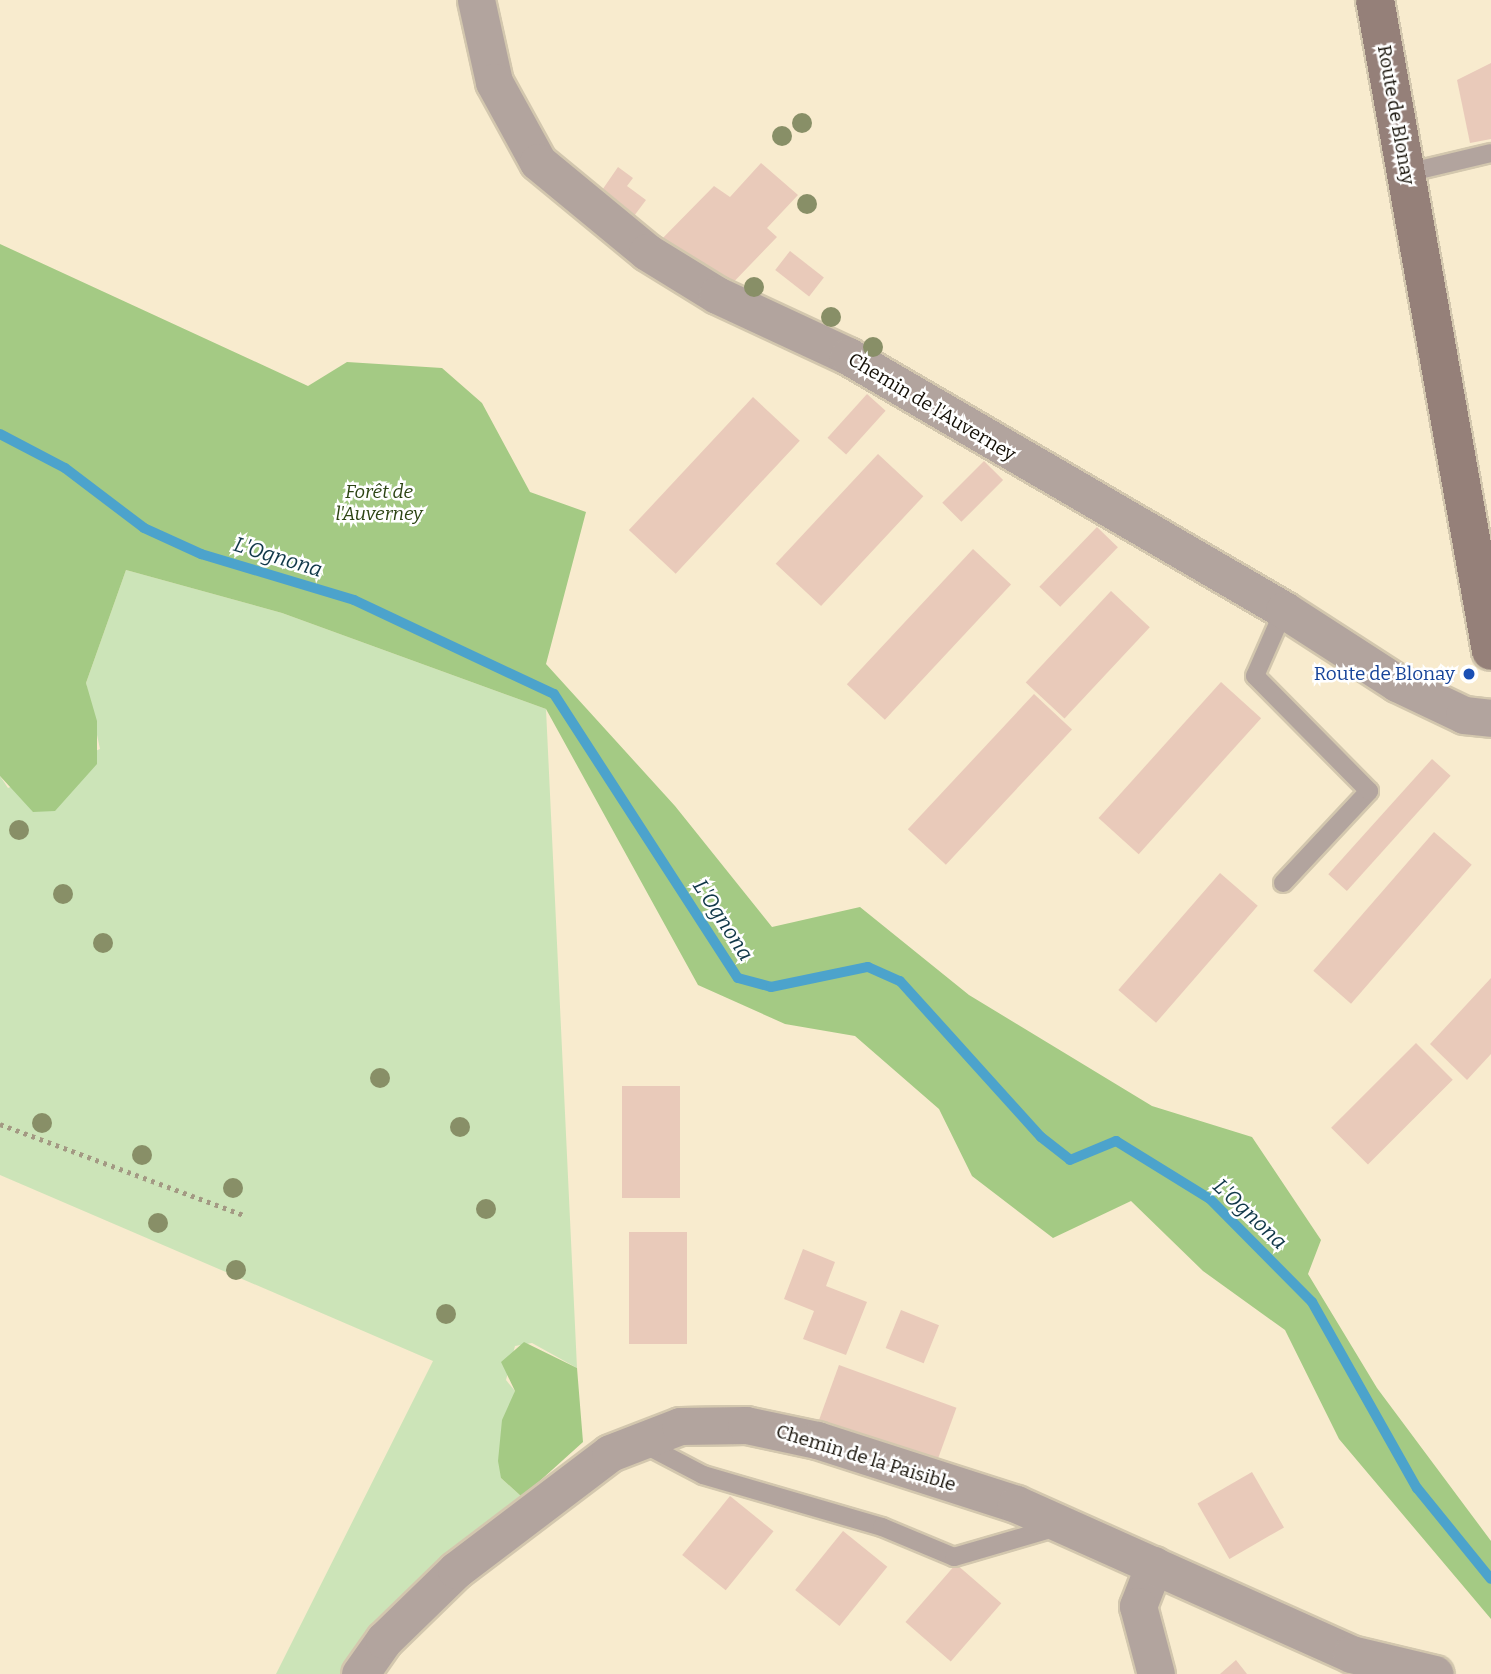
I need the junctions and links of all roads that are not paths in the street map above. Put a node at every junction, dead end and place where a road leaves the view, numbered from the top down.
1 (476, 0) edge
2 (1375, 0) edge
3 (1491, 153) edge
4 (1407, 173) junction
5 (1485, 560) edge
6 (1284, 610) junction
7 (1491, 651) edge
8 (1491, 718) edge
9 (1283, 883) dead end
10 (622, 1446) junction
11 (1064, 1525) junction
12 (1154, 1566) junction
13 (360, 1674) edge
14 (1156, 1674) edge
15 (1435, 1674) edge

1 - 6 street, Chemin de l'Auverney
2 - 4 street, Route de Blonay
3 - 4 lane
4 - 5 street, Route de Blonay
5 - 7 street, Route de Blonay
6 - 8 street, Chemin de l'Auverney
6 - 9 lane
10 - 11 street, Chemin de la Paisible
10 - 11 lane
10 - 13 street, Chemin de la Paisible
11 - 12 street, Chemin de la Paisible
12 - 14 street
12 - 15 street, Chemin de la Paisible

